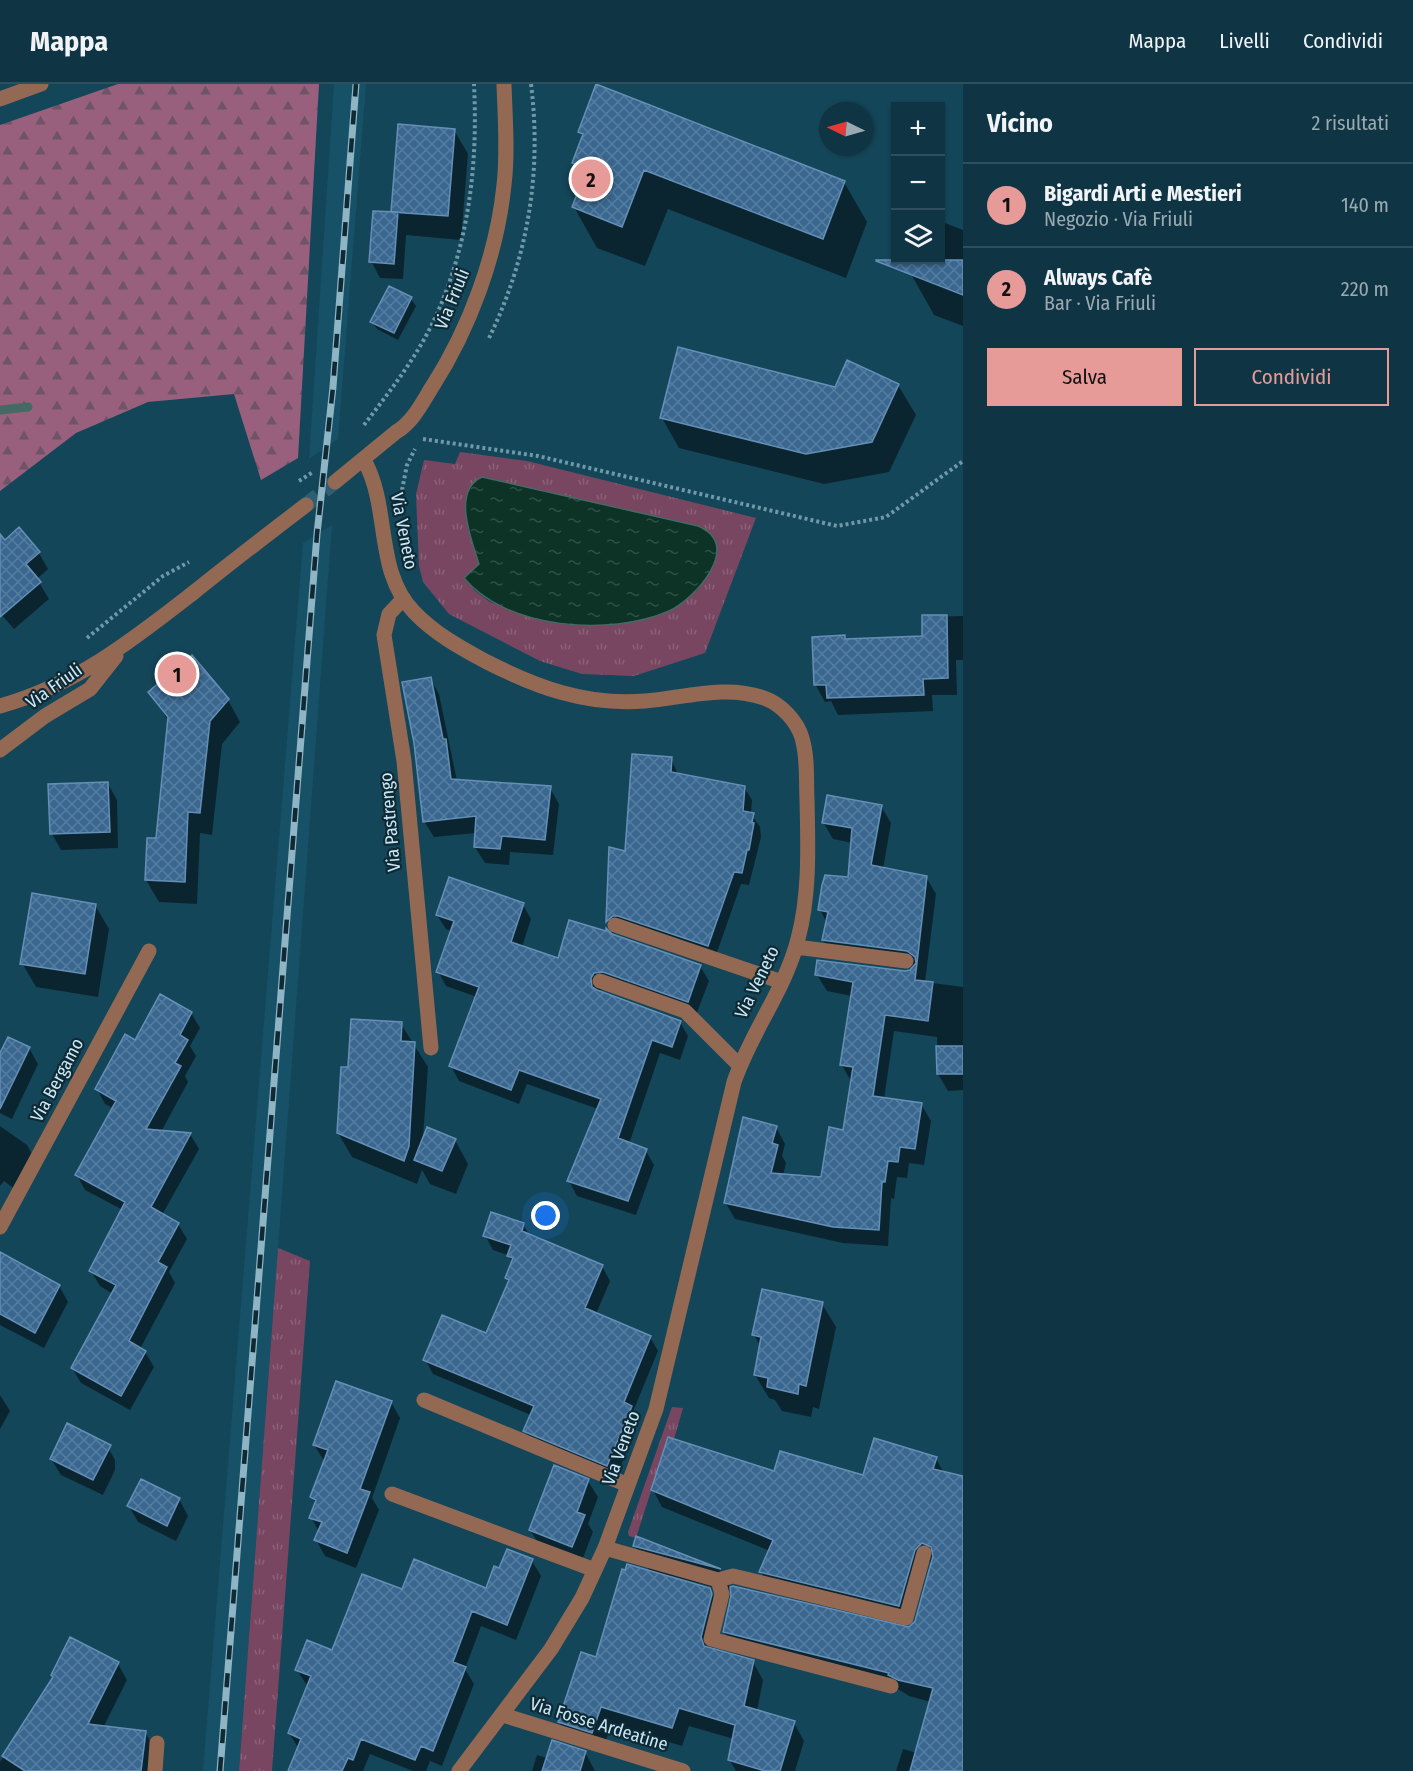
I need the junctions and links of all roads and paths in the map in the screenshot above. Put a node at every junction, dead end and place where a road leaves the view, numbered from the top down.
1 (41, 84) edge
2 (474, 84) edge
3 (504, 84) edge
4 (531, 84) edge
5 (0, 99) edge
6 (487, 341) dead end
7 (364, 424) junction
8 (396, 432) junction
9 (425, 432) dead end
10 (358, 433) dead end
11 (421, 438) junction
12 (364, 460) junction
13 (963, 461) edge
14 (324, 466) dead end
15 (335, 482) tunnel mouth
16 (295, 484) dead end
17 (402, 499) dead end
18 (306, 505) tunnel mouth
19 (194, 560) dead end
20 (403, 599) junction
21 (83, 641) dead end
22 (123, 647) junction
23 (0, 706) edge
24 (0, 750) edge
25 (615, 924) dead end
26 (796, 947) junction
27 (149, 951) dead end
28 (906, 961) dead end
29 (600, 981) dead end
30 (782, 982) junction
31 (431, 1048) dead end
32 (740, 1066) junction
33 (0, 1227) edge
34 (424, 1400) dead end
35 (628, 1485) junction
36 (392, 1494) dead end
37 (605, 1548) junction
38 (924, 1552) dead end
39 (595, 1570) junction
40 (718, 1580) junction
41 (891, 1686) dead end
42 (503, 1715) junction
43 (157, 1743) dead end
44 (155, 1771) edge
45 (459, 1771) edge
46 (684, 1771) edge

1 - 5 street
2 - 7 path
3 - 8 street, Via Friuli
4 - 6 path
7 - 8 path
7 - 10 path
8 - 11 path
8 - 12 street, Via Friuli
9 - 11 path
11 - 13 path
11 - 17 path
12 - 15 street, Via Friuli
12 - 20 street, Via Veneto
14 - 16 path
18 - 22 street, Via Friuli
19 - 21 path
20 - 26 street, Via Veneto
20 - 31 street, Via Pastrengo
22 - 23 street, Via Friuli
22 - 24 street, Via Friuli
25 - 30 street
26 - 28 street
26 - 30 street, Via Veneto
27 - 33 street, Via Bergamo
29 - 32 street
30 - 32 street, Via Veneto
32 - 35 street, Via Veneto
34 - 35 street
35 - 37 street, Via Veneto
36 - 39 street
37 - 39 street, Via Veneto
37 - 40 street
38 - 40 street
39 - 42 street, Via Veneto
40 - 41 street
42 - 45 street, Via Veneto
42 - 46 street, Via Fosse Ardeatine
43 - 44 street

